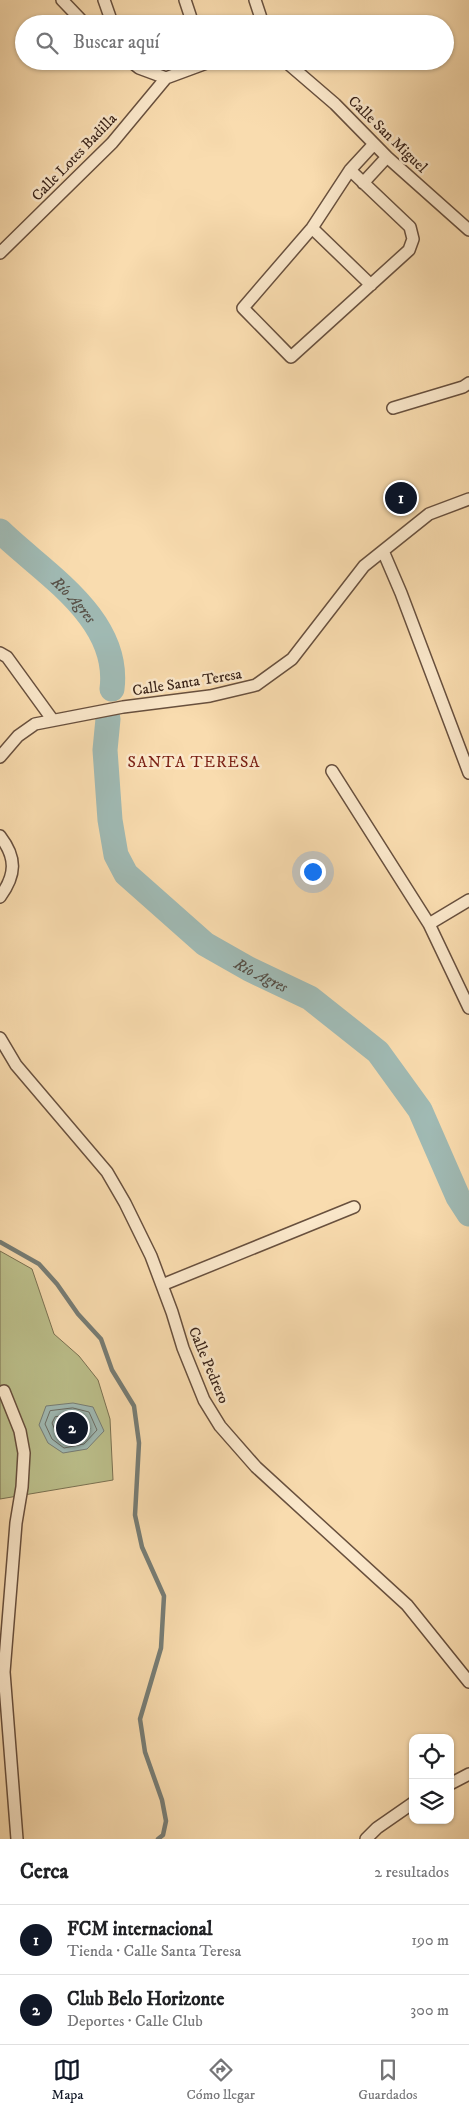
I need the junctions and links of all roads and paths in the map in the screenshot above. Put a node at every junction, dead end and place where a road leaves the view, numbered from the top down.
1 (62, 0) edge
2 (104, 0) edge
3 (185, 0) edge
4 (256, 0) edge
5 (76, 15) edge
6 (109, 15) edge
7 (190, 15) edge
8 (260, 15) edge
9 (144, 70) edge
10 (188, 70) edge
11 (295, 70) edge
12 (166, 78) junction
13 (374, 144) junction
14 (387, 157) junction
15 (350, 170) junction
16 (363, 183) junction
17 (312, 228) junction
18 (469, 230) edge
19 (0, 252) edge
20 (371, 285) junction
21 (469, 383) edge
22 (393, 408) dead end
23 (469, 498) edge
24 (383, 551) junction
25 (0, 653) edge
26 (52, 719) junction
27 (0, 757) edge
28 (332, 771) dead end
29 (469, 773) edge
30 (0, 836) edge
31 (0, 897) edge
32 (469, 900) edge
33 (429, 924) junction
34 (469, 1008) edge
35 (0, 1038) edge
36 (354, 1208) dead end
37 (162, 1285) junction
38 (4, 1391) dead end
39 (469, 1682) edge
40 (469, 1774) edge
41 (454, 1782) edge
42 (409, 1806) edge
43 (17, 1839) edge
44 (366, 1839) edge

1 - 5 street
2 - 6 street
3 - 7 street
4 - 8 street
9 - 12 street
10 - 12 street
11 - 13 street, Calle San Miguel
12 - 19 street, Calle Lotes Badilla
13 - 14 street, Calle San Miguel
13 - 15 street
14 - 16 street
14 - 18 street, Calle San Miguel
15 - 16 street
15 - 17 street
16 - 20 street
17 - 20 street
17 - 20 street
21 - 22 street
23 - 24 street, Calle Santa Teresa
24 - 26 street, Calle Santa Teresa
24 - 29 street
25 - 26 street
26 - 27 street, Calle Santa Teresa
28 - 33 street
30 - 31 street
32 - 33 street
33 - 34 street
35 - 37 street, Calle Pedrero
36 - 37 street
37 - 39 street, Calle Pedrero
38 - 43 street
40 - 41 street
42 - 44 street

